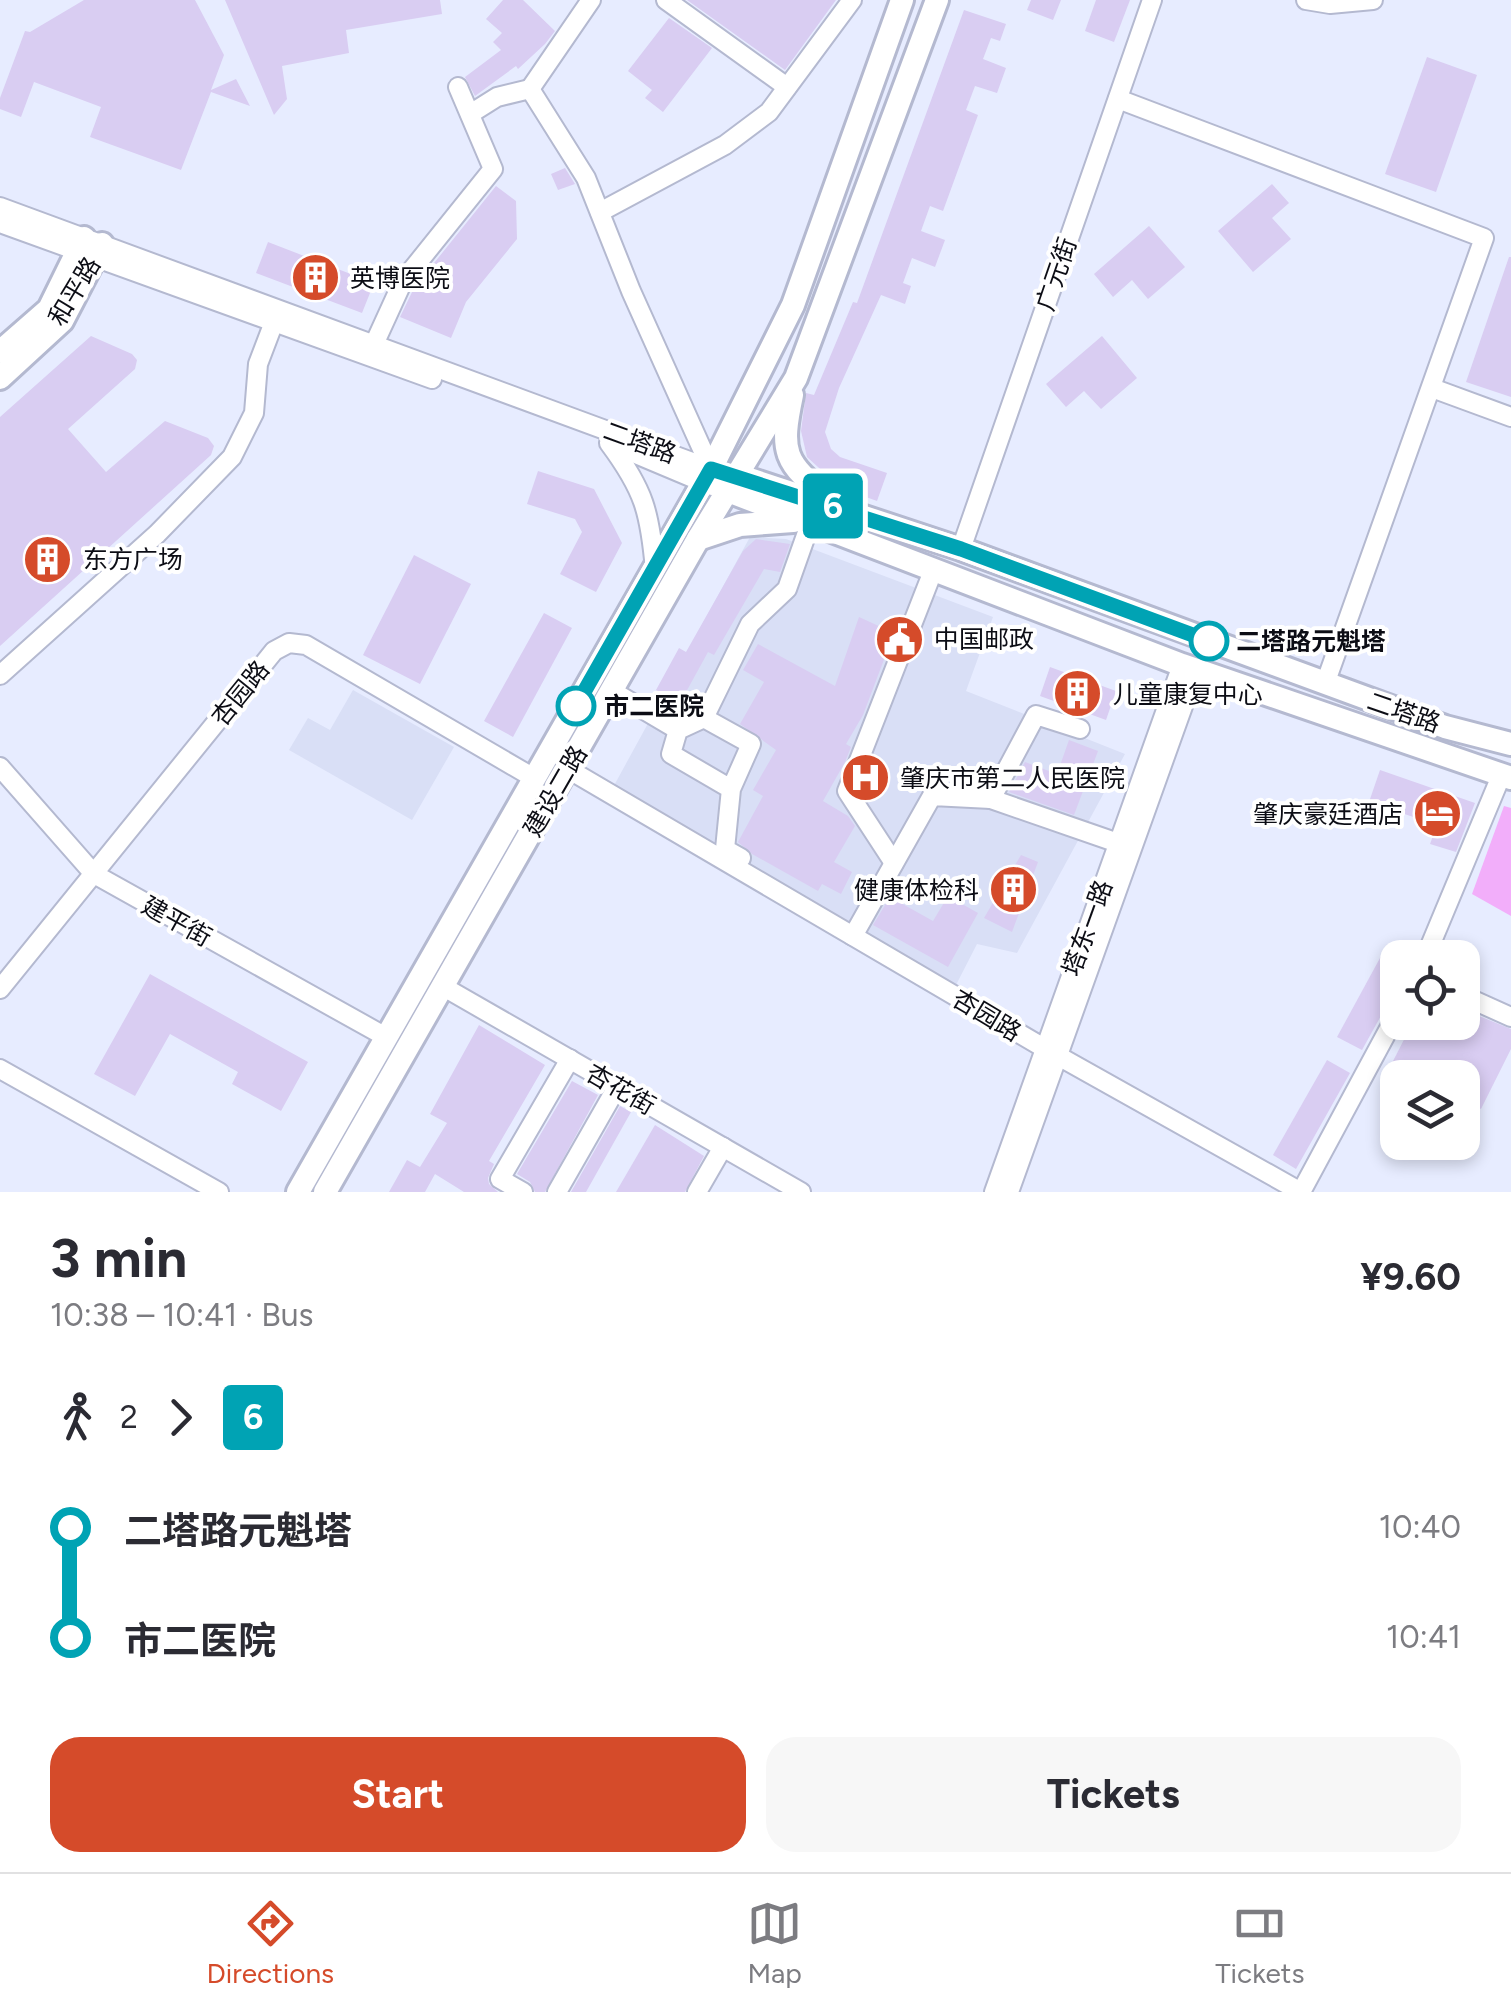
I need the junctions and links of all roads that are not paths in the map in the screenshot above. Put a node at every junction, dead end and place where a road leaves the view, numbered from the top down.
1 (591, 0) edge
2 (666, 0) edge
3 (852, 0) edge
4 (902, 0) edge
5 (938, 0) edge
6 (1152, 0) edge
7 (1306, 0) edge
8 (1374, 0) edge
9 (458, 87) dead end
10 (787, 87) junction
11 (530, 88) junction
12 (1118, 99) junction
13 (470, 114) junction
14 (0, 206) edge
15 (600, 212) junction
16 (0, 223) edge
17 (90, 248) junction
18 (793, 305) junction
19 (818, 319) junction
20 (274, 322) junction
21 (371, 350) junction
22 (0, 352) edge
23 (0, 378) edge
24 (796, 378) junction
25 (1432, 388) junction
26 (1511, 418) edge
27 (608, 442) junction
28 (707, 476) junction
29 (733, 483) junction
30 (845, 510) junction
31 (806, 523) junction
32 (698, 538) junction
33 (961, 549) junction
34 (655, 570) junction
35 (933, 571) junction
36 (1189, 668) junction
37 (0, 675) edge
38 (1325, 684) junction
39 (612, 691) junction
40 (704, 718) junction
41 (678, 730) junction
42 (1080, 730) dead end
43 (1511, 744) edge
44 (0, 767) edge
45 (568, 769) junction
46 (1506, 777) edge
47 (534, 778) junction
48 (732, 789) junction
49 (991, 799) junction
50 (1118, 843) junction
51 (894, 862) junction
52 (94, 874) junction
53 (778, 885) junction
54 (856, 931) junction
55 (1433, 940) edge
56 (442, 986) junction
57 (0, 989) edge
58 (1480, 1003) edge
59 (1511, 1018) edge
60 (386, 1037) junction
61 (1383, 1040) edge
62 (1051, 1056) junction
63 (570, 1059) junction
64 (0, 1069) edge
65 (617, 1086) junction
66 (723, 1147) junction
67 (218, 1192) edge
68 (298, 1192) edge
69 (324, 1192) edge
70 (523, 1192) edge
71 (557, 1192) edge
72 (697, 1192) edge
73 (801, 1192) edge
74 (994, 1192) edge
75 (1009, 1192) edge
76 (1281, 1192) edge
77 (1301, 1192) edge

1 - 11 street
2 - 10 street
3 - 10 street
4 - 18 main road, 建设二路
5 - 19 main road, 建设二路
6 - 12 street, 广元街
7 - 8 street
9 - 13 street
10 - 15 street
11 - 13 street
11 - 15 street
12 - 25 street
12 - 33 street, 广元街
13 - 21 street
14 - 17 street, 二塔路
15 - 28 street
16 - 17 street, 二塔路
17 - 20 street, 二塔路
17 - 21 street, 二塔路
17 - 22 main road, 和平路
17 - 23 main road, 和平路
18 - 19 main road
18 - 28 main road, 建设二路
19 - 24 main road, 建设二路
20 - 21 street, 二塔路
20 - 37 street
21 - 27 street, 二塔路
21 - 28 street, 二塔路
24 - 29 main road, 建设二路
24 - 30 main road
25 - 26 street
25 - 38 street
27 - 28 street, 二塔路
27 - 34 street
28 - 29 street
28 - 34 main road, 建设二路
29 - 30 main road, 二塔路
29 - 31 main road, 二塔路
29 - 32 main road, 建设二路
30 - 33 main road, 二塔路
31 - 32 main road
31 - 35 main road, 二塔路
31 - 40 street
32 - 39 main road, 建设二路
33 - 38 main road, 二塔路
34 - 47 main road, 建设二路
35 - 36 main road, 二塔路
35 - 51 street
36 - 46 main road, 二塔路
36 - 50 street, 塔东一路
36 - 62 street, 塔东一路
38 - 43 main road, 二塔路
39 - 41 street
39 - 45 main road, 建设二路
40 - 41 street
40 - 48 street
41 - 48 street
42 - 49 street
44 - 52 street, 建平街
45 - 53 street, 杏园路
45 - 56 main road, 建设二路
46 - 55 street
47 - 52 street, 杏园路
47 - 60 main road, 建设二路
48 - 53 street
49 - 50 street
49 - 51 street
50 - 62 street, 塔东一路
51 - 54 street
52 - 57 street
52 - 60 street, 建平街
53 - 54 street, 杏园路
54 - 62 street, 杏园路
56 - 63 street, 杏花街
56 - 69 main road, 建设二路
58 - 59 street
60 - 68 main road, 建设二路
61 - 77 street
62 - 74 street, 塔东一路
62 - 75 street, 塔东一路
62 - 76 street, 杏园路
62 - 77 street, 杏园路
63 - 65 street, 杏花街
63 - 70 street
64 - 67 street
65 - 66 street, 杏花街
65 - 71 street
66 - 72 street
66 - 73 street, 杏花街

